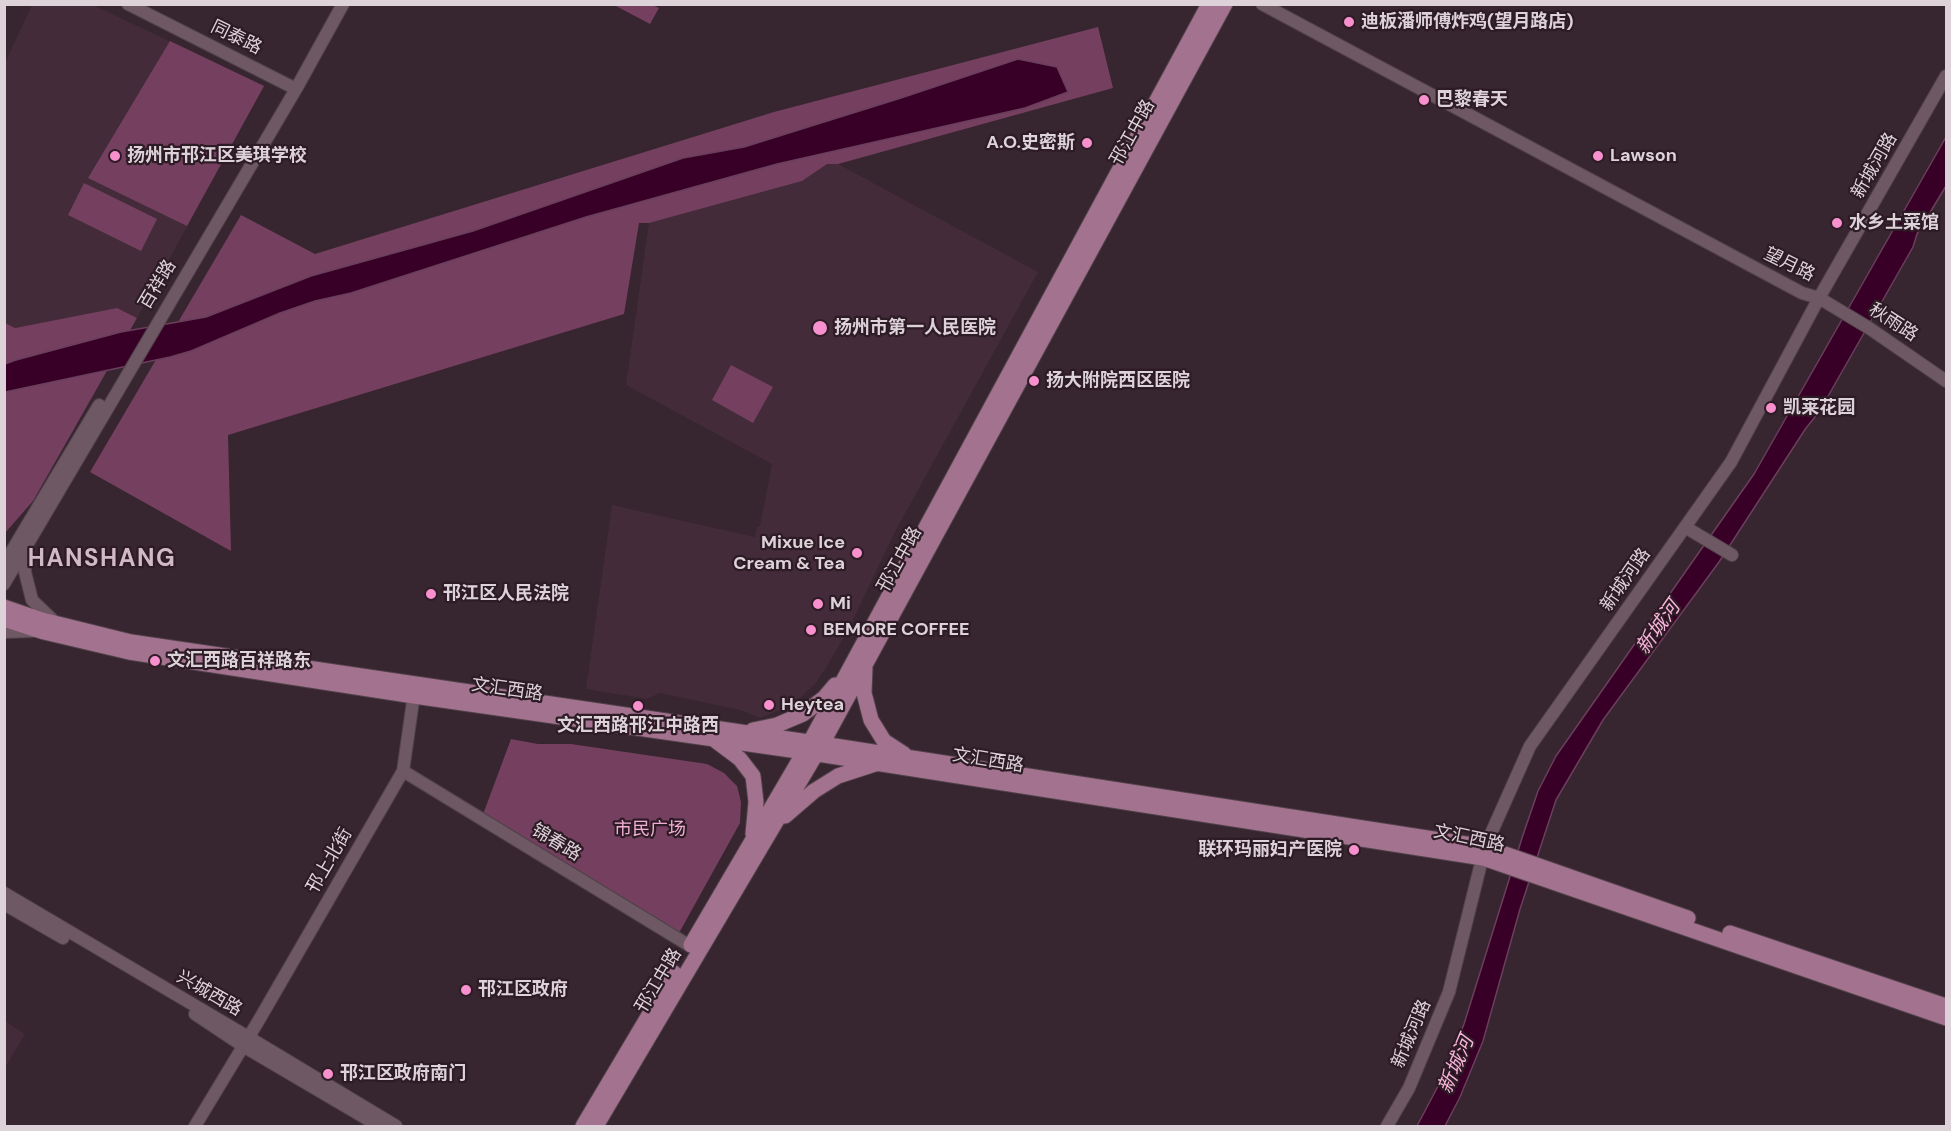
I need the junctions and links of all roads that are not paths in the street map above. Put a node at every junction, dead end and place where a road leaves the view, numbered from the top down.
1 (128, 4) edge
2 (336, 4) edge
3 (343, 4) edge
4 (1209, 4) edge
5 (1225, 4) edge
6 (1262, 4) edge
7 (1277, 4) edge
8 (1947, 76) edge
9 (293, 87) junction
10 (1819, 298) junction
11 (1947, 381) edge
12 (1685, 527) junction
13 (22, 544) junction
14 (4, 552) edge
15 (1732, 555) dead end
16 (4, 564) edge
17 (4, 584) edge
18 (4, 607) edge
19 (4, 619) edge
20 (51, 628) junction
21 (4, 632) edge
22 (860, 662) junction
23 (415, 690) junction
24 (742, 732) junction
25 (713, 739) junction
26 (813, 748) junction
27 (909, 757) junction
28 (878, 763) junction
29 (403, 771) junction
30 (776, 823) junction
31 (753, 839) junction
32 (1484, 853) junction
33 (1540, 872) junction
34 (4, 893) edge
35 (4, 904) edge
36 (690, 946) junction
37 (1947, 1006) edge
38 (1947, 1018) edge
39 (245, 1041) junction
40 (195, 1126) edge
41 (379, 1126) edge
42 (396, 1126) edge
43 (583, 1126) edge
44 (596, 1126) edge
45 (1386, 1126) edge

1 - 9 street, 同泰路
2 - 9 street, 百祥路
3 - 9 street, 百祥路
4 - 22 main road, 邗江中路
5 - 22 main road, 邗江中路
6 - 10 street, 望月路
7 - 10 street, 望月路
8 - 10 street, 新城河路
9 - 13 street, 百祥路
10 - 11 street, 秋雨路
10 - 12 street, 新城河路
12 - 15 street
12 - 32 street, 新城河路
13 - 14 street
13 - 16 street, 百祥路
13 - 17 street, 百祥路
13 - 20 street
18 - 20 main road, 文汇西路
19 - 20 main road, 文汇西路
20 - 21 street
20 - 23 main road, 文汇西路
22 - 24 main road
22 - 26 main road, 邗江中路
22 - 27 main road
23 - 24 main road, 文汇西路
23 - 25 main road, 文汇西路
23 - 29 street, 邗上北街
24 - 26 main road, 文汇西路
25 - 26 main road, 文汇西路
25 - 31 main road
26 - 27 main road, 文汇西路
26 - 28 main road, 文汇西路
26 - 30 main road, 邗江中路
26 - 31 main road, 邗江中路
27 - 32 main road, 文汇西路
28 - 30 main road
28 - 32 main road, 文汇西路
29 - 36 street, 锦春路
29 - 39 street, 邗上北街
30 - 44 main road, 邗江中路
31 - 36 main road, 邗江中路
32 - 33 main road, 文汇西路
32 - 45 street, 新城河路
33 - 37 main road, 文汇西路
33 - 38 main road, 文汇西路
34 - 39 street, 兴城西路
35 - 39 street, 兴城西路
36 - 43 main road, 邗江中路
39 - 40 street, 邗上北街
39 - 41 street, 兴城西路
39 - 42 street, 兴城西路

